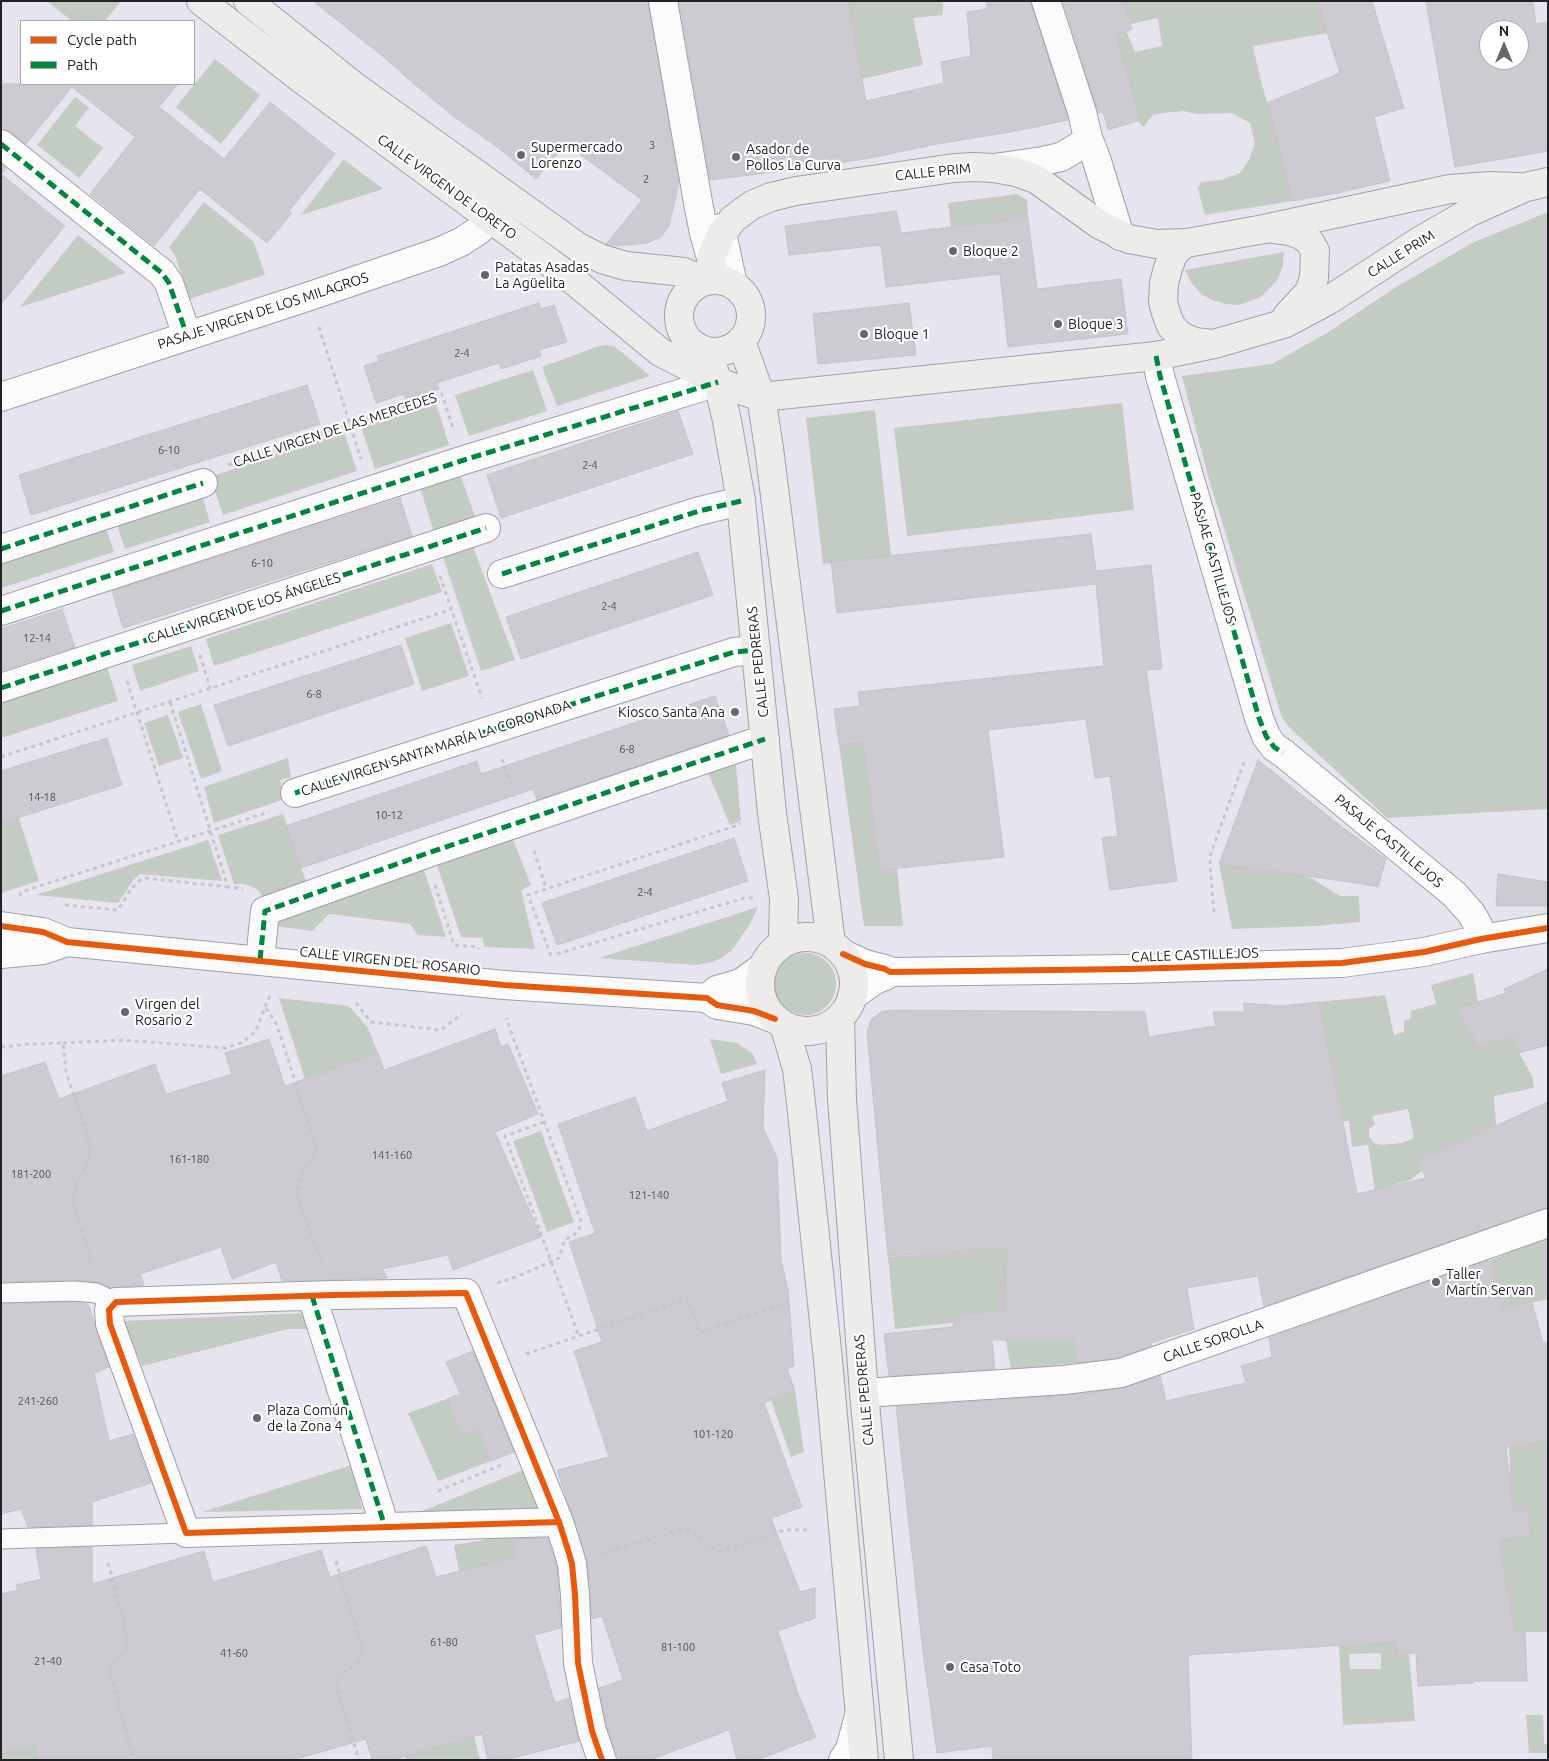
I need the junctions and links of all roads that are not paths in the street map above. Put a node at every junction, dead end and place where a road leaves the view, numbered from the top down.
1 (201, 1) edge
2 (248, 1) edge
3 (663, 1) edge
4 (1046, 1) edge
5 (1088, 138) junction
6 (1, 144) edge
7 (993, 168) junction
8 (1537, 185) edge
9 (508, 198) junction
10 (701, 201) junction
11 (752, 205) junction
12 (491, 219) junction
13 (1264, 229) junction
14 (723, 232) junction
15 (1120, 236) junction
16 (1187, 244) junction
17 (715, 276) junction
18 (1280, 325) junction
19 (187, 336) junction
20 (741, 341) junction
21 (1214, 344) junction
22 (701, 349) junction
23 (1156, 356) junction
24 (670, 357) junction
25 (718, 382) junction
26 (1, 397) edge
27 (762, 397) junction
28 (203, 483) road end
29 (742, 501) junction
30 (486, 528) dead end
31 (1, 549) edge
32 (502, 574) dead end
33 (1, 611) edge
34 (756, 650) junction
35 (1, 688) edge
36 (765, 739) junction
37 (1283, 753) joint
38 (295, 793) road end
39 (1, 926) edge
40 (1548, 928) edge
41 (1481, 939) junction
42 (67, 942) junction
43 (783, 944) junction
44 (837, 949) junction
45 (1, 954) edge
46 (260, 960) junction
47 (763, 967) junction
48 (890, 972) junction
49 (707, 998) junction
50 (846, 1008) junction
51 (780, 1022) junction
52 (1548, 1223) edge
53 (1, 1293) edge
54 (323, 1296) junction
55 (104, 1300) junction
56 (864, 1393) junction
57 (559, 1522) junction
58 (385, 1527) junction
59 (186, 1532) junction
60 (1, 1539) edge
61 (859, 1716) junction
62 (602, 1760) edge
63 (843, 1760) edge
64 (864, 1760) edge
65 (899, 1760) edge

1 - 12 main road, CALLE VIRGEN DE LORETO
2 - 9 main road, CALLE VIRGEN DE LORETO
3 - 10 street
4 - 5 street
5 - 7 street
5 - 15 street
6 - 19 street
7 - 11 main road, CALLE PRIM
7 - 15 main road, CALLE PRIM
8 - 13 main road, CALLE PRIM
8 - 18 main road, CALLE PRIM
9 - 12 street, PASAJE VIRGEN DE LOS MILAGROS
9 - 17 main road, CALLE VIRGEN DE LORETO
10 - 11 street
10 - 14 street
10 - 17 street
11 - 14 main road, CALLE PRIM
12 - 19 street, PASAJE VIRGEN DE LOS MILAGROS
12 - 24 main road, CALLE VIRGEN DE LORETO
13 - 16 main road, CALLE PRIM
13 - 18 main road, CALLE PRIM
14 - 17 street
15 - 16 main road, CALLE PRIM
16 - 21 main road, CALLE PRIM
17 - 20 main road
17 - 22 main road
18 - 21 main road, CALLE PRIM
19 - 26 street, PASAJE VIRGEN DE LOS MILAGROS
20 - 22 main road
20 - 27 main road
21 - 23 main road, CALLE PRIM
22 - 24 main road
22 - 25 main road, CALLE PEDRERAS
23 - 27 main road, CALLE PRIM
23 - 37 street, PASJAE CASTILLEJOS
24 - 25 main road
25 - 27 main road
25 - 29 main road, CALLE PEDRERAS
25 - 33 street
27 - 44 main road
28 - 31 street
29 - 32 street
29 - 34 main road, CALLE PEDRERAS
30 - 35 street, CALLE VIRGEN DE LOS ÁNGELES
34 - 36 main road, CALLE PEDRERAS
34 - 38 street, CALLE VIRGEN SANTA MARÍA LA CORONADA
36 - 43 main road, CALLE PEDRERAS
36 - 46 street
37 - 41 street, PASAJE CASTILLEJOS
39 - 42 street, CALLE VIRGEN DEL ROSARIO
40 - 41 street, CALLE CASTILLEJOS
41 - 48 street, CALLE CASTILLEJOS
42 - 45 street, CALLE VIRGEN DEL ROSARIO
42 - 46 street, CALLE VIRGEN DEL ROSARIO
43 - 44 main road
43 - 47 main road
44 - 48 street, CALLE CASTILLEJOS
44 - 50 main road
46 - 49 street, CALLE VIRGEN DEL ROSARIO
47 - 49 street
47 - 51 main road
48 - 50 street, CALLE CASTILLEJOS
49 - 51 street, CALLE VIRGEN DEL ROSARIO
50 - 51 main road
50 - 56 main road, CALLE PEDRERAS
51 - 61 main road
52 - 56 street, CALLE SOROLLA
53 - 55 lane
54 - 55 street
54 - 57 street
54 - 58 street
55 - 59 street
56 - 65 main road, CALLE PEDRERAS
57 - 58 street
57 - 62 street
58 - 59 street
59 - 60 lane
61 - 63 street
61 - 64 main road

